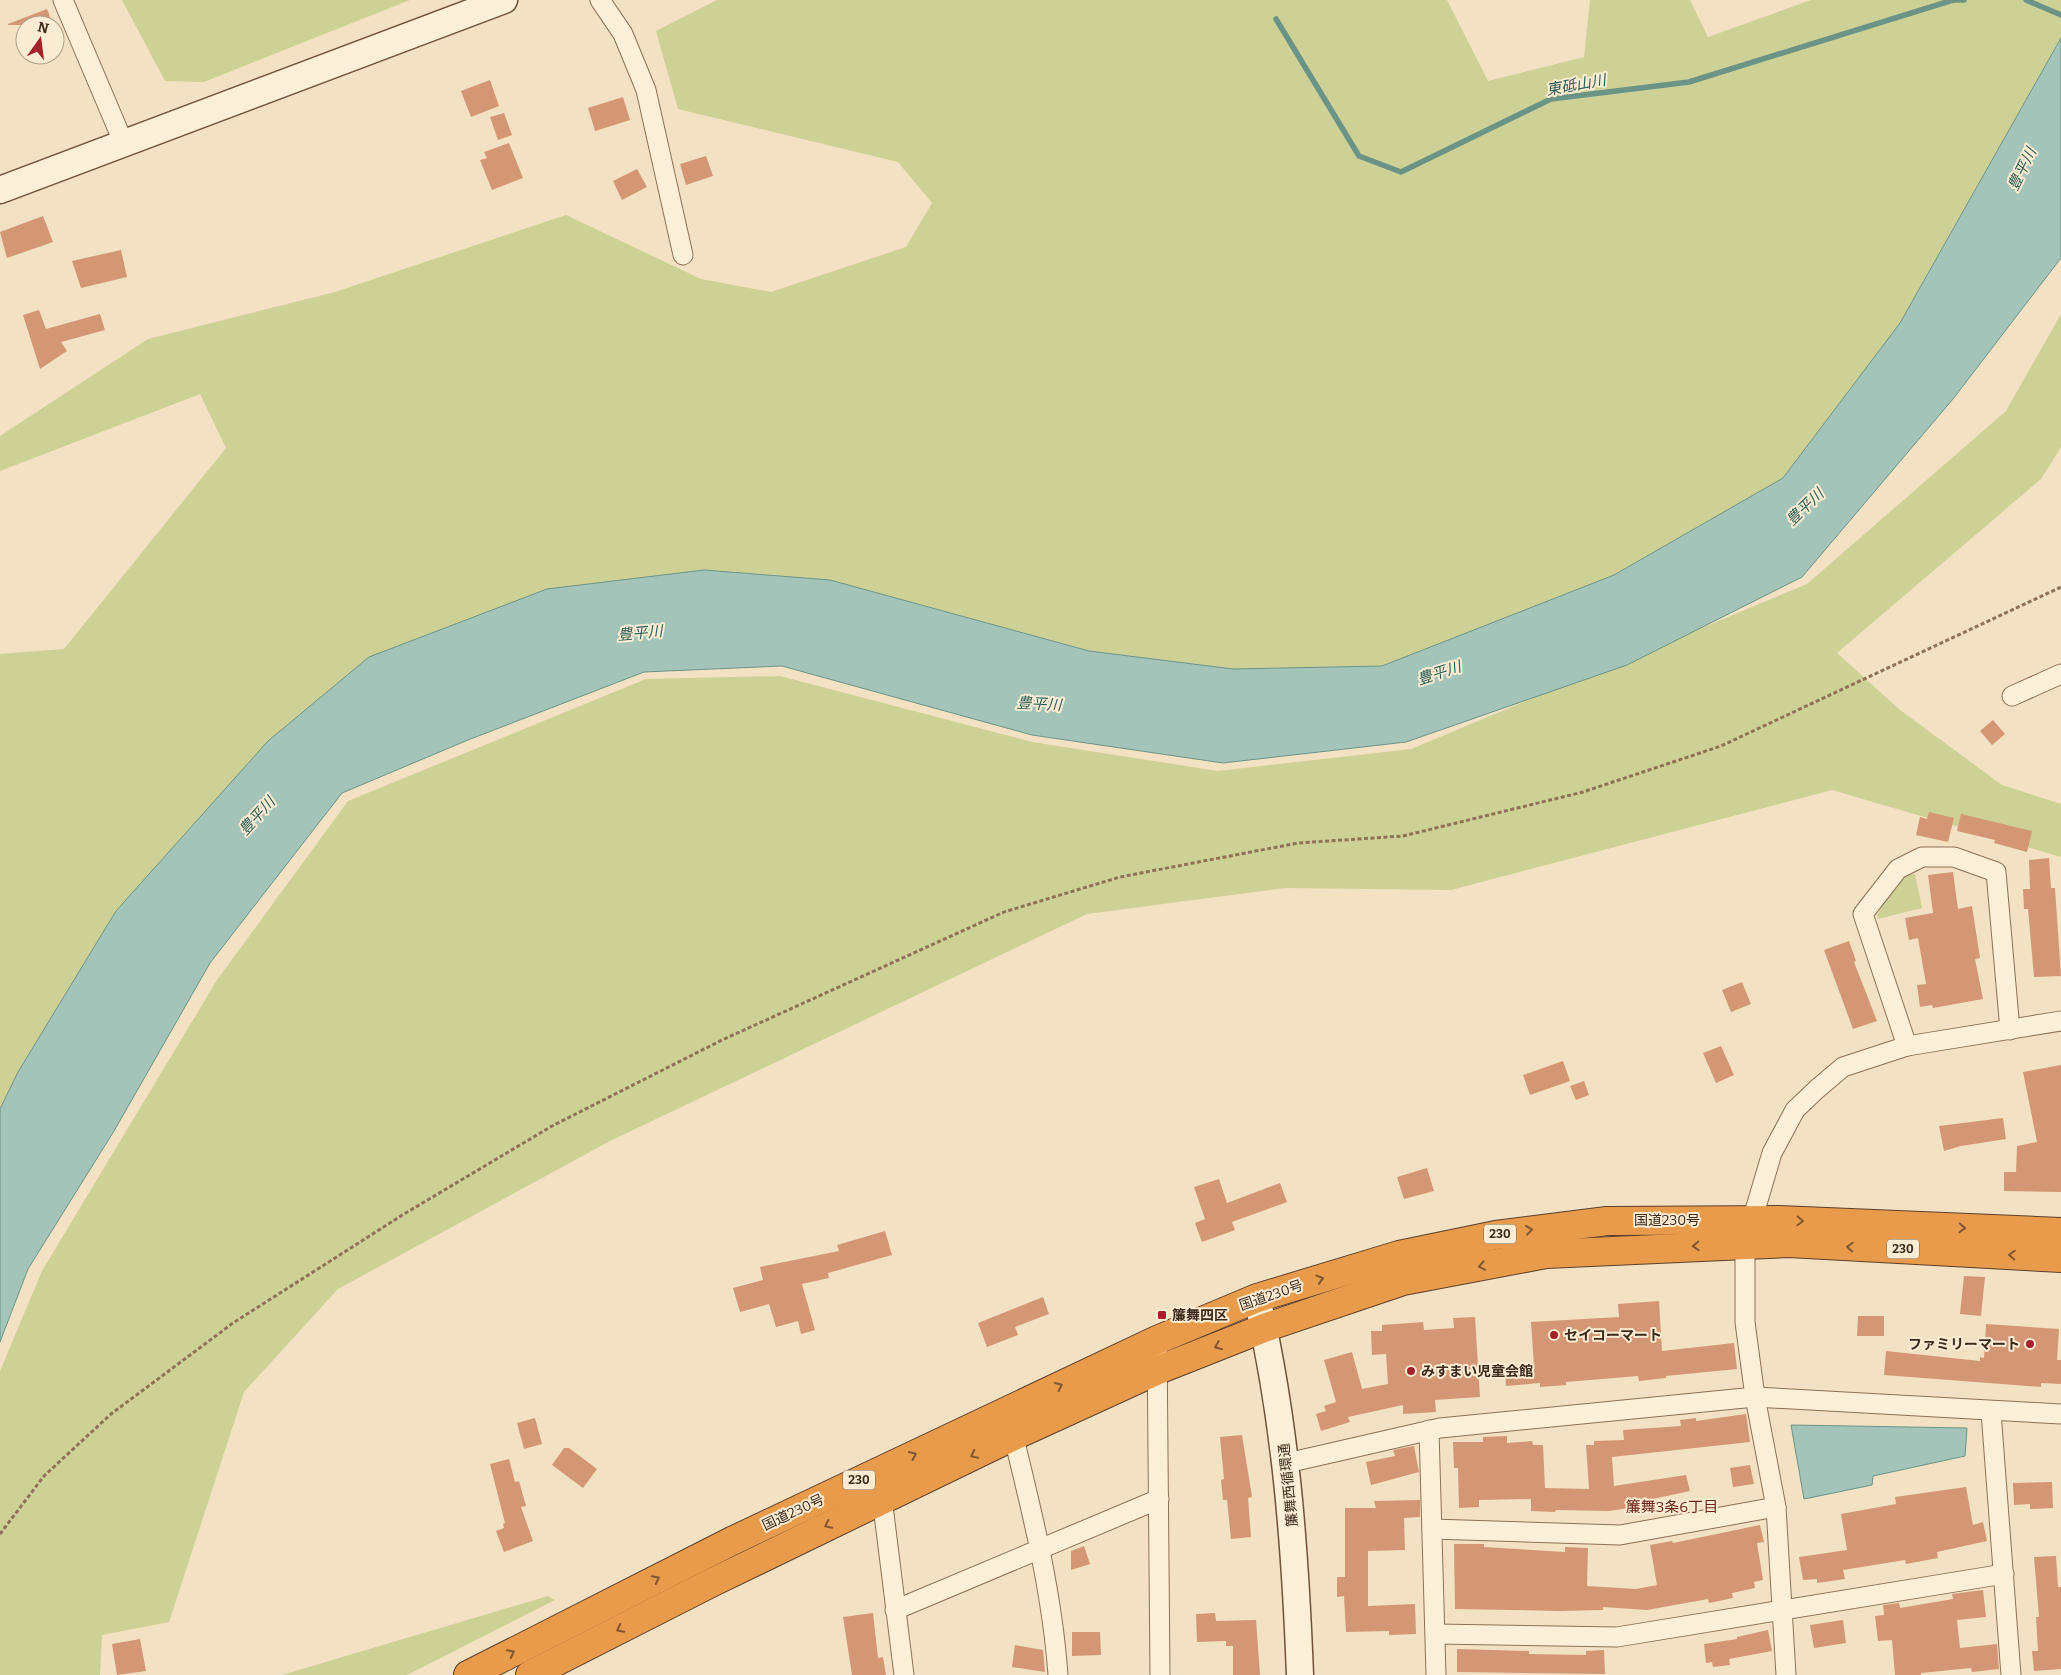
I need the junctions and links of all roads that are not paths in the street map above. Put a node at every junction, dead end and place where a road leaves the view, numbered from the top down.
1 (63, 0) edge
2 (504, 0) edge
3 (600, 0) edge
4 (124, 144) junction
5 (0, 190) edge
6 (682, 255) dead end
7 (2061, 674) edge
8 (2012, 696) dead end
9 (2061, 1021) edge
10 (2010, 1030) junction
11 (1907, 1046) junction
12 (1748, 1232) junction
13 (2061, 1232) edge
14 (2061, 1258) edge
15 (1257, 1298) junction
16 (1264, 1328) junction
17 (1157, 1340) junction
18 (1158, 1370) junction
19 (1755, 1397) junction
20 (1991, 1412) junction
21 (2061, 1414) edge
22 (1011, 1423) junction
23 (1429, 1430) junction
24 (1287, 1463) junction
25 (879, 1471) junction
26 (882, 1499) junction
27 (1158, 1499) junction
28 (1776, 1507) junction
29 (1432, 1529) junction
30 (1041, 1550) junction
31 (2004, 1574) junction
32 (1783, 1609) junction
33 (895, 1610) junction
34 (1436, 1634) junction
35 (468, 1675) edge
36 (530, 1675) edge
37 (904, 1675) edge
38 (1058, 1675) edge
39 (1160, 1675) edge
40 (1300, 1675) edge
41 (1436, 1675) edge
42 (1786, 1675) edge
43 (2011, 1675) edge

1 - 4 street
2 - 4 street
3 - 6 street
4 - 5 street
7 - 8 street
9 - 10 street
10 - 11 street
10 - 11 street
11 - 12 street
12 -> 13 highway, 国道230号 / 230
14 -> 12 highway, 国道230号 / 230
15 -> 12 highway, 国道230号 / 230
12 -> 16 highway, 国道230号 / 230
12 - 19 street
15 - 16 street, 簾舞西循環通
15 - 17 highway, 国道230号 / 230
16 -> 18 highway, 国道230号 / 230
16 - 24 street, 簾舞西循環通
17 - 18 street
22 -> 17 highway, 国道230号 / 230
18 - 22 highway, 国道230号 / 230
18 - 27 street
19 - 20 street
19 - 23 street
19 - 28 street
20 - 21 street
20 - 31 street
25 -> 22 highway, 国道230号 / 230
22 -> 26 highway, 国道230号 / 230
22 - 30 street
23 - 24 street
23 - 29 street
24 - 40 street, 簾舞西循環通
25 - 26 street
35 -> 25 highway, 国道230号 / 230
26 - 33 street
26 -> 36 highway, 国道230号 / 230
27 - 30 street
27 - 39 street
28 - 29 street
28 - 32 street
29 - 34 street
30 - 33 street
30 - 38 street
31 - 32 street
31 - 43 street
32 - 34 street
32 - 42 street
33 - 37 street
34 - 41 street

